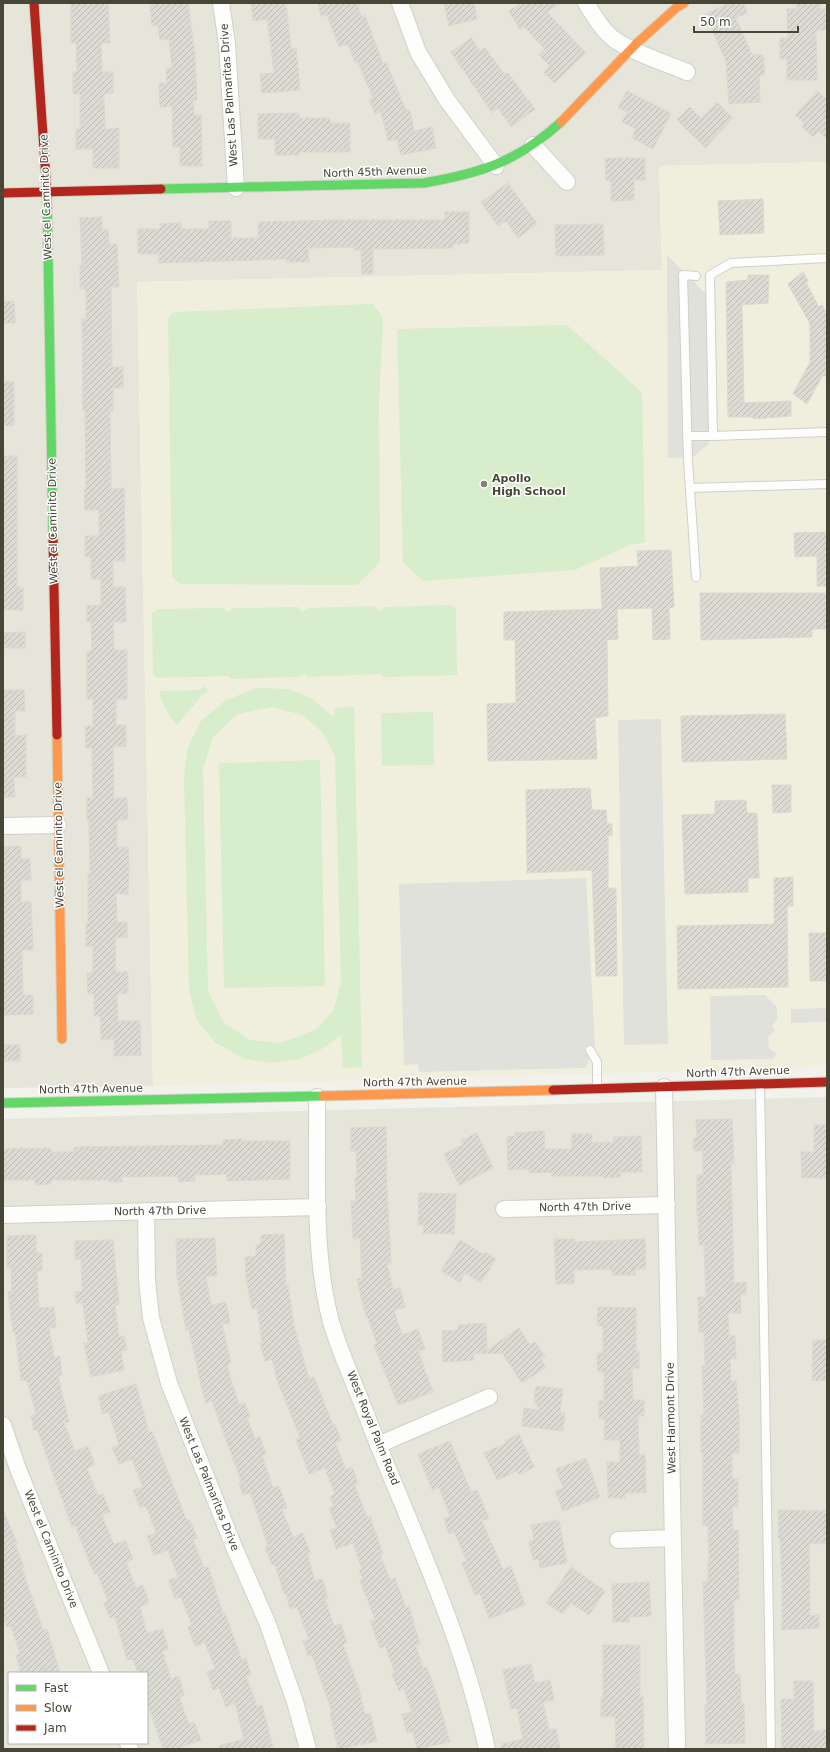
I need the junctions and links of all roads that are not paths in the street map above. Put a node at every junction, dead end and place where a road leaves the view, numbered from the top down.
1 (34, 3) edge
2 (221, 3) edge
3 (400, 3) edge
4 (586, 3) edge
5 (684, 3) edge
6 (631, 49) junction
7 (686, 72) dead end
8 (533, 145) junction
9 (496, 166) junction
10 (567, 182) dead end
11 (236, 188) junction
12 (47, 192) junction
13 (3, 193) edge
14 (827, 258) edge
15 (696, 276) dead end
16 (827, 432) edge
17 (687, 436) junction
18 (713, 436) junction
19 (827, 484) edge
20 (690, 488) junction
21 (696, 577) dead end
22 (58, 825) junction
23 (3, 826) edge
24 (62, 1039) dead end
25 (590, 1050) dead end
26 (827, 1082) edge
27 (760, 1084) junction
28 (664, 1087) junction
29 (597, 1090) junction
30 (317, 1097) junction
31 (3, 1103) edge
32 (667, 1205) junction
33 (318, 1207) junction
34 (504, 1209) dead end
35 (146, 1211) junction
36 (3, 1215) edge
37 (489, 1397) dead end
38 (3, 1424) edge
39 (378, 1445) junction
40 (673, 1538) junction
41 (618, 1540) dead end
42 (101, 1672) edge
43 (308, 1749) edge
44 (487, 1749) edge
45 (677, 1749) edge
46 (771, 1749) edge

1 - 12 street, West el Caminito Drive
2 - 11 street, West Las Palmaritas Drive
3 - 9 street
4 - 6 street
5 - 6 street, North 45th Avenue
6 - 7 street
6 - 8 street, North 45th Avenue
8 - 9 street, North 45th Avenue
8 - 10 street
9 - 11 street, North 45th Avenue
11 - 12 street, North 45th Avenue
12 - 13 street, North 45th Avenue
12 - 22 street, West el Caminito Drive
14 - 18 lane
15 - 17 lane
16 - 18 lane
17 - 18 lane
17 - 20 lane
19 - 20 lane
20 - 21 lane
22 - 23 street
22 - 24 street, West el Caminito Drive
25 - 29 lane
26 - 27 street, North 47th Avenue
27 - 28 street, North 47th Avenue
27 - 46 lane
28 - 29 street, North 47th Avenue
28 - 32 street, West Harmont Drive
29 - 30 street, North 47th Avenue
30 - 31 street, North 47th Avenue
30 - 33 street, West Royal Palm Road
32 - 34 street, North 47th Drive
32 - 40 street, West Harmont Drive
33 - 35 street, North 47th Drive
33 - 39 street, West Royal Palm Road
35 - 36 street, North 47th Drive
35 - 43 street, West Las Palmaritas Drive
37 - 39 street
38 - 42 street, West el Caminito Drive
39 - 44 street, West Royal Palm Road
40 - 41 street
40 - 45 street, West Harmont Drive

